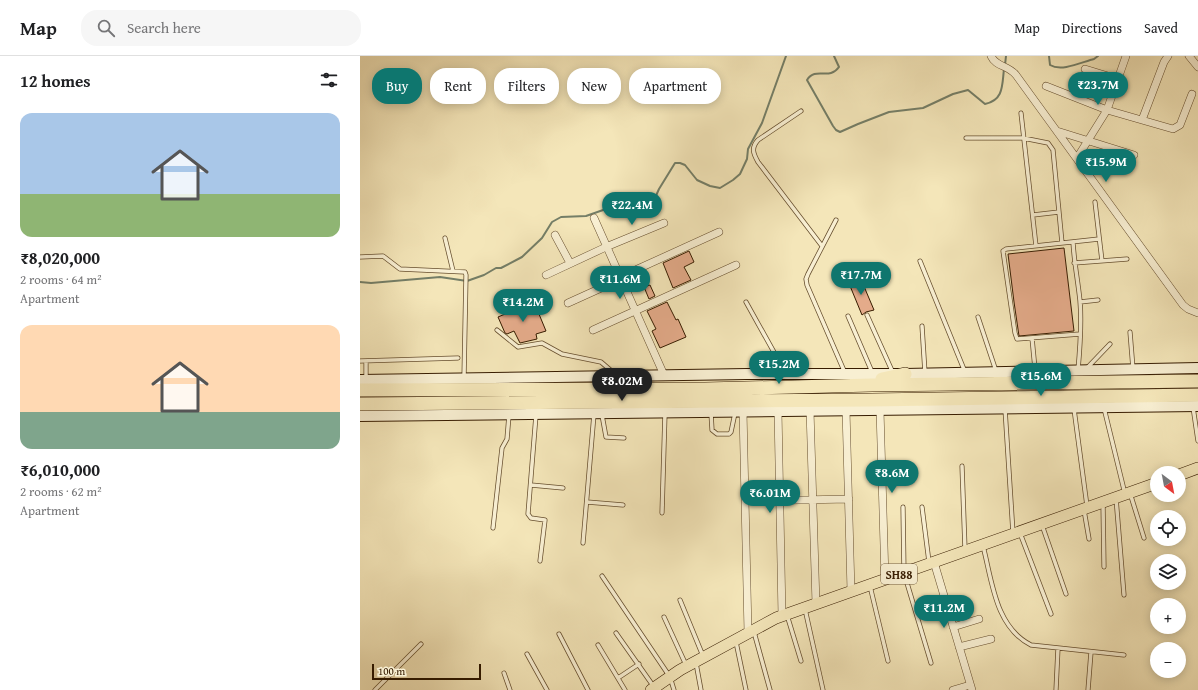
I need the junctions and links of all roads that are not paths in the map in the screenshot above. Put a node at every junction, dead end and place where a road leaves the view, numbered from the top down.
1 (991, 56) edge
2 (1126, 56) edge
3 (1168, 56) edge
4 (1189, 56) edge
5 (1198, 67) edge
6 (1085, 69) dead end
7 (1118, 79) junction
8 (1046, 86) dead end
9 (1192, 94) dead end
10 (1107, 110) junction
11 (801, 111) dead end
12 (1021, 113) dead end
13 (1142, 120) junction
14 (1057, 131) junction
15 (966, 138) dead end
16 (1024, 138) junction
17 (1087, 140) junction
18 (1134, 155) dead end
19 (1077, 158) junction
20 (1095, 202) dead end
21 (1059, 212) junction
22 (1033, 215) junction
23 (594, 218) dead end
24 (836, 220) dead end
25 (664, 223) dead end
26 (719, 232) dead end
27 (555, 235) dead end
28 (445, 238) dead end
29 (1100, 239) junction
30 (1073, 242) junction
31 (1062, 243) junction
32 (822, 246) junction
33 (1036, 246) junction
34 (606, 247) junction
35 (360, 257) edge
36 (1127, 259) dead end
37 (920, 261) dead end
38 (1102, 261) junction
39 (1074, 263) junction
40 (570, 264) junction
41 (736, 266) dead end
42 (453, 271) junction
43 (546, 275) dead end
44 (620, 278) junction
45 (1098, 300) dead end
46 (746, 302) dead end
47 (1080, 302) junction
48 (568, 303) dead end
49 (635, 311) junction
50 (1198, 313) edge
51 (867, 315) dead end
52 (848, 316) dead end
53 (978, 317) dead end
54 (922, 326) dead end
55 (498, 330) dead end
56 (593, 330) dead end
57 (1130, 332) dead end
58 (1080, 334) junction
59 (1032, 338) junction
60 (1110, 344) dead end
61 (458, 358) dead end
62 (366, 360) junction
63 (360, 361) edge
64 (1198, 368) edge
65 (1133, 369) junction
66 (1082, 370) junction
67 (1035, 371) junction
68 (996, 372) junction
69 (965, 373) junction
70 (786, 374) junction
71 (846, 374) junction
72 (873, 374) junction
73 (899, 374) junction
74 (925, 374) junction
75 (664, 375) junction
76 (617, 376) junction
77 (464, 378) junction
78 (1198, 381) edge
79 (362, 383) edge
80 (859, 385) junction
81 (856, 401) junction
82 (1196, 403) edge
83 (360, 404) edge
84 (1104, 407) junction
85 (1005, 408) junction
86 (1074, 408) junction
87 (810, 410) junction
88 (846, 410) junction
89 (882, 410) junction
90 (778, 411) junction
91 (666, 412) junction
92 (711, 412) junction
93 (739, 412) junction
94 (598, 413) junction
95 (509, 414) junction
96 (536, 414) junction
97 (360, 416) edge
98 (624, 438) dead end
99 (1198, 441) edge
100 (962, 466) dead end
101 (1198, 468) edge
102 (1186, 472) edge
103 (530, 485) junction
104 (1150, 485) edge
105 (563, 488) dead end
106 (1124, 494) junction
107 (849, 498) junction
108 (813, 499) junction
109 (745, 500) junction
110 (780, 500) junction
111 (587, 502) junction
112 (1103, 502) junction
113 (623, 505) dead end
114 (903, 507) dead end
115 (922, 508) dead end
116 (1086, 508) junction
117 (662, 512) dead end
118 (1041, 524) junction
119 (493, 528) dead end
120 (1016, 533) junction
121 (1144, 538) dead end
122 (1089, 539) dead end
123 (583, 543) dead end
124 (983, 544) junction
125 (965, 551) junction
126 (540, 561) dead end
127 (932, 563) junction
128 (1104, 567) dead end
129 (904, 573) junction
130 (602, 576) dead end
131 (885, 579) junction
132 (869, 585) junction
133 (851, 591) junction
134 (1066, 594) dead end
135 (1124, 595) dead end
136 (680, 600) dead end
137 (816, 604) junction
138 (804, 608) junction
139 (1051, 614) dead end
140 (785, 615) junction
141 (664, 617) dead end
142 (979, 619) dead end
143 (953, 627) junction
144 (751, 631) junction
145 (616, 633) dead end
146 (559, 634) dead end
147 (736, 639) junction
148 (991, 639) dead end
149 (421, 644) dead end
150 (598, 645) dead end
151 (959, 647) junction
152 (1058, 648) junction
153 (1091, 652) junction
154 (527, 654) dead end
155 (1124, 655) dead end
156 (801, 661) dead end
157 (888, 661) dead end
158 (695, 662) junction
159 (931, 663) dead end
160 (639, 664) junction
161 (504, 673) dead end
162 (670, 677) junction
163 (618, 678) junction
164 (971, 687) edge
165 (653, 689) edge
166 (375, 690) edge
167 (510, 690) edge
168 (547, 690) edge
169 (588, 690) edge
170 (625, 690) edge
171 (674, 690) edge
172 (701, 690) edge
173 (746, 690) edge
174 (770, 690) edge
175 (823, 690) edge
176 (953, 690) edge
177 (1056, 690) edge
178 (1088, 690) edge

1 - 14 street
2 - 7 street
3 - 13 street
4 - 5 street
6 - 7 street
7 - 10 street
8 - 10 street
9 - 13 street
10 - 13 street
10 - 17 street
11 - 32 lane
12 - 16 lane
14 - 17 street
14 - 19 street
15 - 16 lane
16 - 21 lane
16 - 22 lane
17 - 18 street
17 - 19 street
19 - 50 street
20 - 29 lane
21 - 22 lane
21 - 31 lane
22 - 33 lane
23 - 34 street
24 - 32 lane
25 - 34 street
26 - 44 street
27 - 40 street
28 - 42 lane
29 - 30 lane
29 - 38 lane
30 - 31 lane
30 - 39 lane
31 - 33 lane
32 - 71 lane
33 - 59 lane
34 - 40 street
34 - 44 street
35 - 42 lane
36 - 38 lane
37 - 69 lane
38 - 39 lane
39 - 47 lane
40 - 43 street
41 - 49 street
42 - 77 lane
44 - 48 street
44 - 49 street
45 - 47 lane
46 - 70 lane
47 - 58 lane
49 - 56 street
49 - 75 street
51 - 73 lane
52 - 72 lane
53 - 68 lane
54 - 74 lane
55 - 76 lane
57 - 65 lane
58 - 59 lane
58 - 66 lane
59 - 67 lane
60 - 66 lane
61 - 62 lane
62 - 63 lane
62 - 79 lane
64 - 65 street
65 - 66 street
66 - 67 street
67 - 68 street
68 - 69 street
69 - 74 street
70 - 71 street
70 - 75 street
71 - 72 street
72 - 73 street
73 - 74 street
73 - 80 highway
75 - 76 street
76 - 77 street
77 - 79 street
78 - 80 highway
79 - 80 highway
81 - 82 highway
81 - 83 highway
81 - 89 highway
82 - 84 street
82 - 99 lane
84 - 86 street
84 - 106 lane
85 - 86 street
85 - 89 street
85 - 120 lane
86 - 116 lane
87 - 88 street
87 - 90 street
87 - 108 street
88 - 89 street
88 - 107 street
89 - 131 street
90 - 93 street
90 - 110 street
91 - 92 street
91 - 94 street
91 - 117 lane
92 - 93 street
92 - 93 lane
93 - 109 street
94 - 96 street
94 - 98 lane
94 - 111 lane
95 - 96 street
95 - 97 street
95 - 119 lane
96 - 103 lane
100 - 125 lane
101 - 102 main road
103 - 105 lane
103 - 126 lane
104 - 106 main road, SH88
106 - 112 main road, SH88
106 - 121 lane
106 - 135 lane
107 - 108 street
107 - 133 street
108 - 110 street
108 - 137 street
109 - 110 street
109 - 144 street
110 - 140 street
111 - 113 lane
111 - 123 lane
112 - 116 main road, SH88
112 - 128 lane
114 - 129 lane
115 - 127 lane
116 - 118 main road, SH88
116 - 122 lane
118 - 120 main road, SH88
118 - 134 lane
120 - 124 main road, SH88
120 - 139 lane
124 - 125 main road, SH88
124 - 152 lane
125 - 127 main road, SH88
127 - 129 main road, SH88
127 - 143 street
129 - 131 main road, SH88
129 - 159 lane
130 - 162 lane
131 - 132 main road, SH88
132 - 133 main road, SH88
132 - 157 lane
133 - 137 main road, SH88
136 - 158 lane
137 - 138 main road, SH88
138 - 140 main road, SH88
138 - 175 lane
140 - 144 main road, SH88
140 - 156 lane
141 - 158 lane
142 - 143 street
143 - 151 street
144 - 147 main road, SH88
144 - 174 lane
145 - 160 lane
146 - 169 lane
147 - 158 main road, SH88
147 - 173 lane
148 - 151 street
149 - 166 lane
150 - 163 lane
151 - 164 street
152 - 153 lane
152 - 177 lane
153 - 155 lane
153 - 178 lane
154 - 168 lane
158 - 162 main road, SH88
158 - 172 lane
160 - 163 lane
160 - 165 lane
161 - 167 lane
162 - 165 main road, SH88
162 - 171 lane
163 - 170 lane
164 - 176 street

